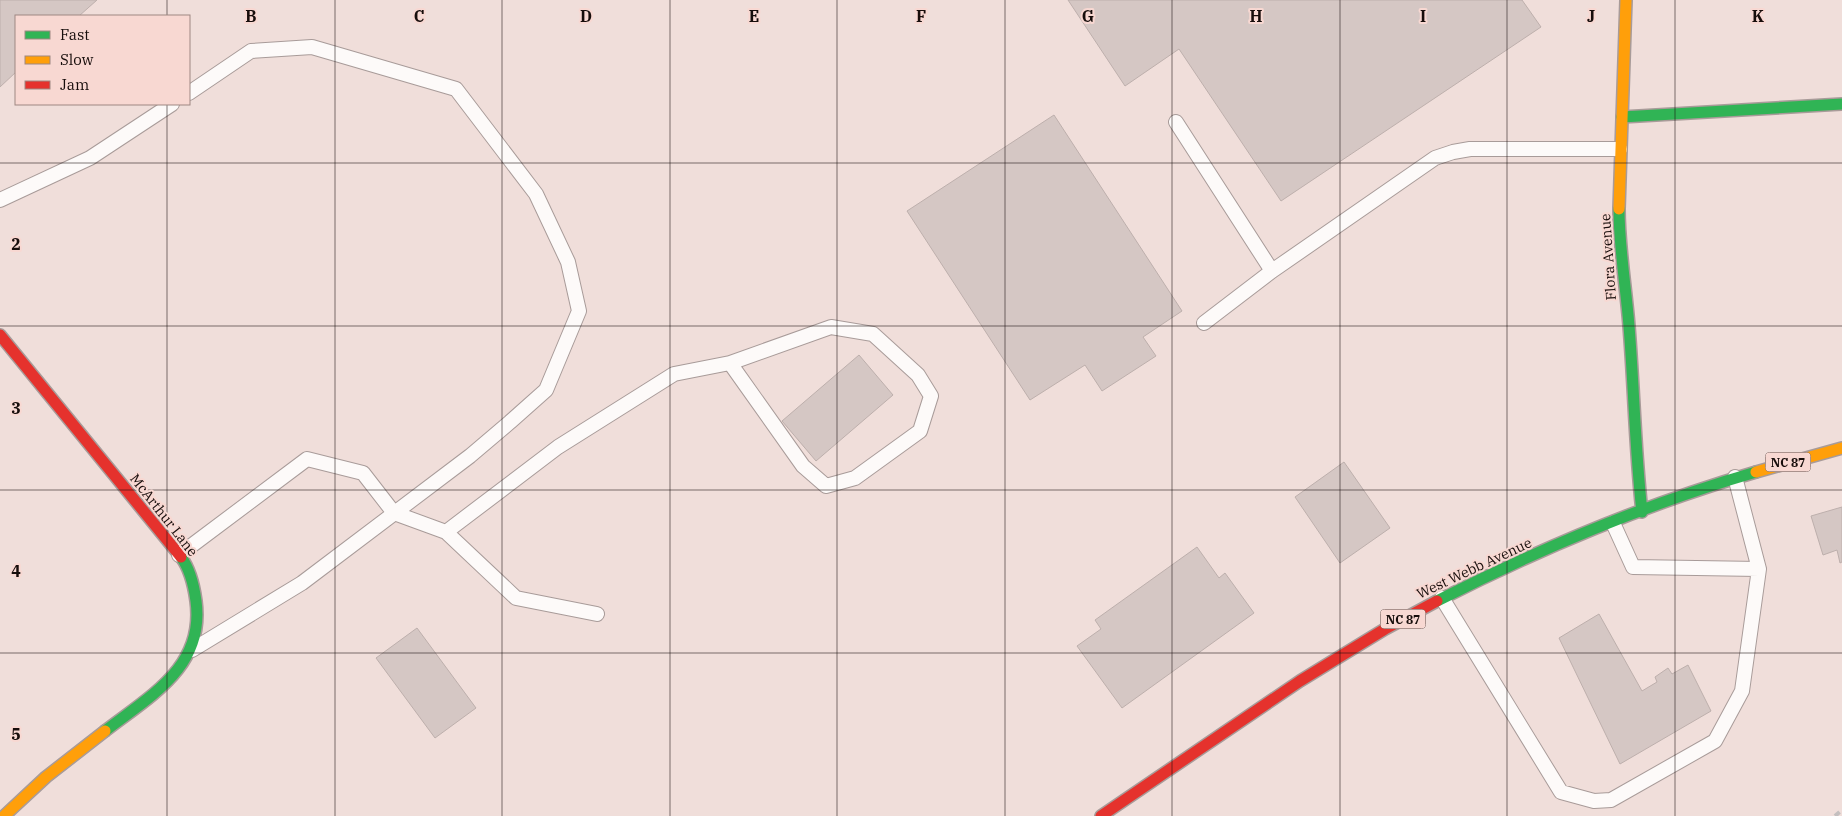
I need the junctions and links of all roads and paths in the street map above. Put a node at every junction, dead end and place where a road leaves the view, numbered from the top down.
1 (1626, 0) edge
2 (190, 92) edge
3 (1842, 104) edge
4 (170, 105) edge
5 (1622, 117) junction
6 (1176, 122) dead end
7 (1620, 149) junction
8 (0, 200) edge
9 (1272, 271) junction
10 (1204, 323) dead end
11 (0, 335) edge
12 (730, 362) junction
13 (1842, 448) edge
14 (1735, 478) junction
15 (1642, 512) junction
16 (394, 513) junction
17 (1613, 523) junction
18 (446, 532) junction
19 (179, 555) junction
20 (1759, 569) junction
21 (1442, 598) junction
22 (597, 614) dead end
23 (189, 651) junction
24 (4, 816) edge
25 (1100, 816) edge

1 - 5 main road, Flora Avenue
2 - 16 lane
3 - 5 main road
4 - 8 lane
5 - 7 main road, Flora Avenue
6 - 9 lane
7 - 9 lane
7 - 15 main road, Flora Avenue
9 - 10 lane
11 - 19 main road, McArthur Lane
12 - 12 lane
12 - 18 lane
13 - 14 main road, West Webb Avenue / NC 87
14 - 15 main road, West Webb Avenue / NC 87
14 - 20 lane
15 - 17 main road, West Webb Avenue / NC 87
16 - 18 lane
16 - 19 lane
16 - 23 lane
17 - 20 lane
17 - 21 main road, West Webb Avenue / NC 87
18 - 22 lane
19 - 23 main road, McArthur Lane
20 - 21 lane
21 - 25 main road, West Webb Avenue / NC 87
23 - 24 main road, McArthur Lane

